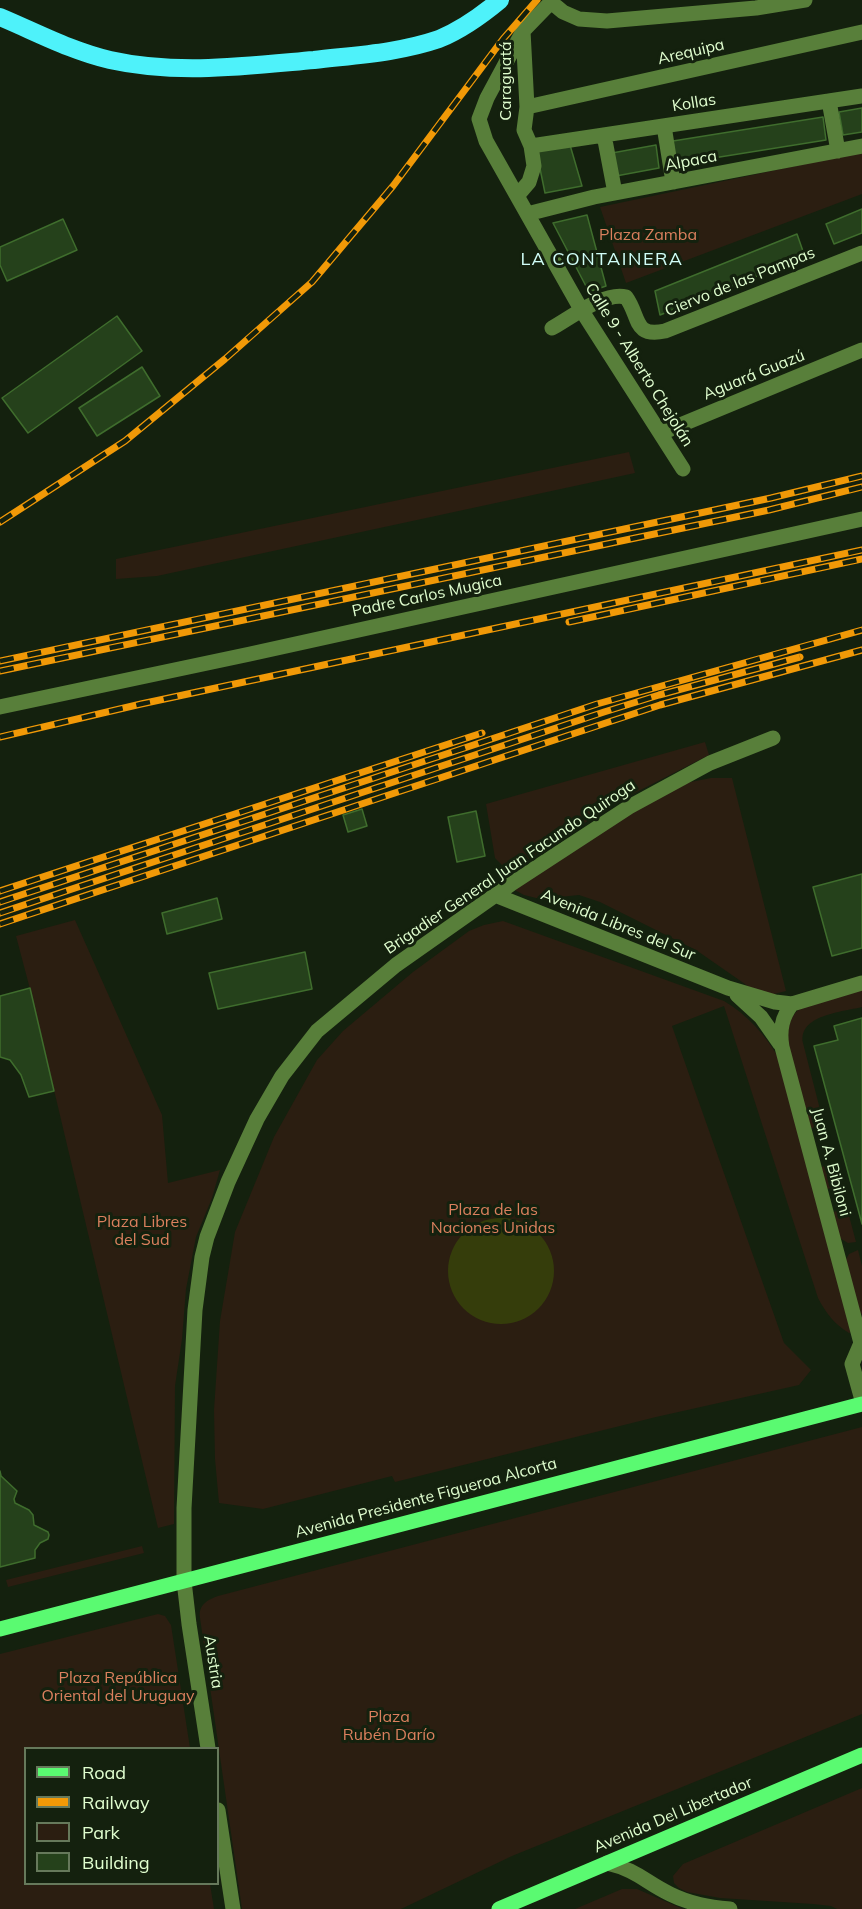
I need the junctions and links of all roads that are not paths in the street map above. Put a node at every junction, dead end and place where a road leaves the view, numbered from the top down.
1 (500, 0) edge
2 (805, 0) edge
3 (552, 1) edge
4 (0, 16) edge
5 (524, 31) junction
6 (862, 32) edge
7 (862, 96) edge
8 (829, 101) junction
9 (527, 107) junction
10 (664, 126) junction
11 (604, 135) junction
12 (531, 146) junction
13 (862, 147) edge
14 (838, 151) junction
15 (673, 182) junction
16 (615, 193) junction
17 (517, 196) junction
18 (527, 214) junction
19 (862, 253) edge
20 (582, 311) junction
21 (552, 328) dead end
22 (862, 350) edge
23 (661, 433) junction
24 (683, 469) dead end
25 (862, 519) edge
26 (0, 707) edge
27 (773, 738) dead end
28 (495, 895) junction
29 (862, 983) edge
30 (728, 988) junction
31 (792, 1004) junction
32 (782, 1047) junction
33 (862, 1402) edge
34 (184, 1581) junction
35 (0, 1629) edge
36 (208, 1747) edge
37 (862, 1755) edge
38 (219, 1817) edge
39 (607, 1863) junction
40 (233, 1909) edge
41 (498, 1909) edge
42 (730, 1909) edge

1 - 4 highway
2 - 3 street
3 - 5 street, Calle 9 - Alberto Chejolán
5 - 9 street, Caraguatá
5 - 17 street, Calle 9 - Alberto Chejolán
6 - 9 street, Arequipa
7 - 8 street, Kollas
8 - 10 street, Kollas
8 - 14 street
9 - 12 street, Caraguatá
10 - 11 street, Kollas
10 - 15 street
11 - 12 street, Kollas
11 - 16 street
12 - 17 street, Caraguatá
13 - 14 street, Alpaca
14 - 15 street, Alpaca
15 - 16 street, Alpaca
16 - 18 street, Alpaca
17 - 18 street, Calle 9 - Alberto Chejolán
18 - 20 street, Calle 9 - Alberto Chejolán
19 - 20 street, Ciervo de las Pampas
20 - 21 street, Ciervo de las Pampas
20 - 23 street, Calle 9 - Alberto Chejolán
22 - 23 street, Aguará Guazú
23 - 24 street, Calle 9 - Alberto Chejolán
25 - 26 street, Padre Carlos Mugica
27 - 28 street, Brigadier General Juan Facundo Quiroga
28 - 30 street, Avenida Libres del Sur
28 - 34 street, Brigadier General Juan Facundo Quiroga
29 - 31 street
30 - 31 street, Avenida Libres del Sur
30 - 32 street, Avenida Libres del Sur
31 - 32 street, Juan A. Bibiloni
32 - 33 street, Juan A. Bibiloni
33 - 34 main road, Avenida Presidente Figueroa Alcorta
34 - 35 main road, Avenida Presidente Figueroa Alcorta
34 - 36 street, Austria
37 - 39 main road, Avenida Del Libertador
38 - 40 street
39 - 41 main road, Avenida Del Libertador
39 - 42 street

